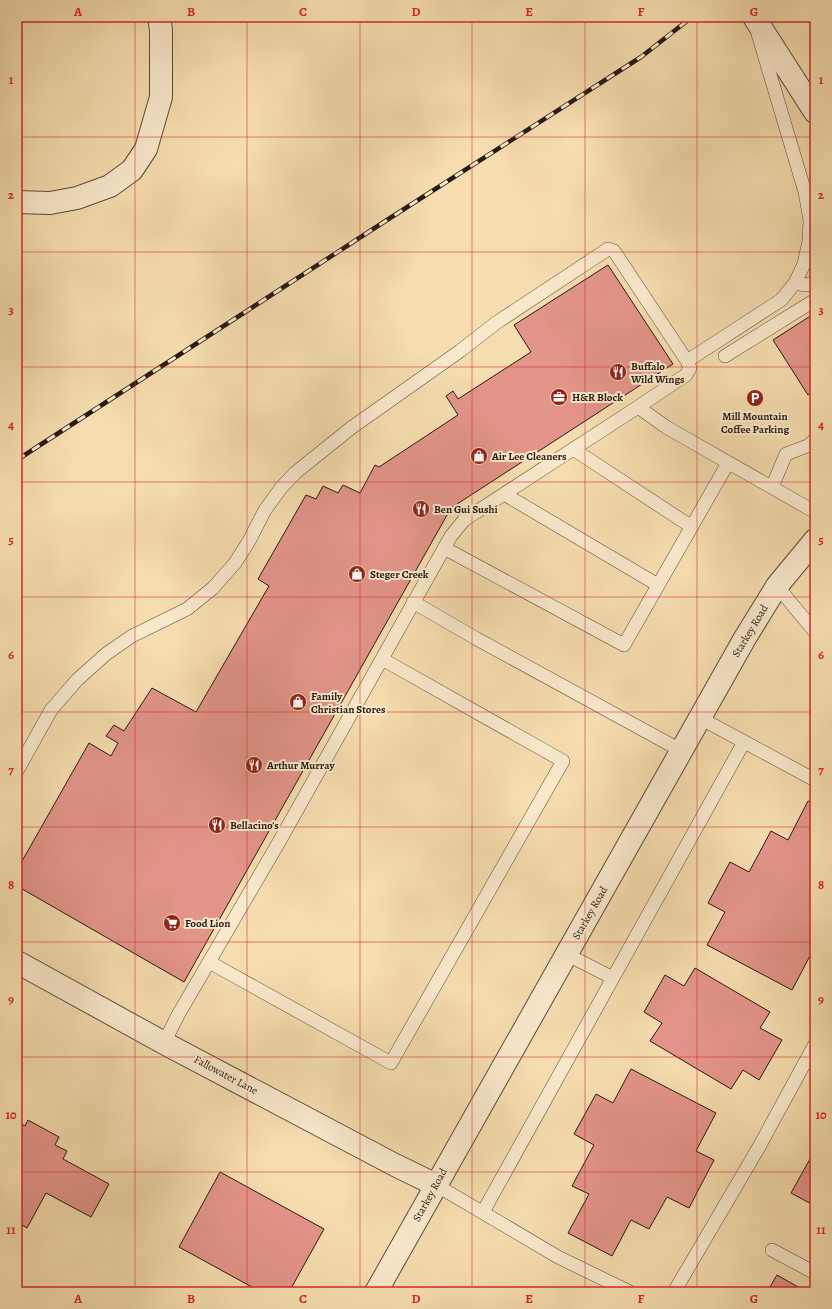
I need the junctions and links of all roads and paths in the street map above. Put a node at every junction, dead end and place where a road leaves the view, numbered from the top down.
1 (159, 17) edge
2 (753, 17) edge
3 (815, 111) edge
4 (17, 202) edge
5 (815, 282) edge
6 (795, 283) junction
7 (815, 300) edge
8 (725, 356) dead end
9 (687, 361) junction
10 (638, 407) junction
11 (815, 439) edge
12 (573, 449) junction
13 (728, 463) junction
14 (772, 487) junction
15 (504, 494) junction
16 (815, 512) edge
17 (692, 527) junction
18 (815, 540) edge
19 (444, 548) junction
20 (658, 585) junction
21 (778, 586) junction
22 (413, 602) junction
23 (815, 632) edge
24 (382, 659) junction
25 (700, 718) junction
26 (744, 742) junction
27 (682, 751) junction
28 (17, 771) edge
29 (815, 780) edge
30 (566, 954) junction
31 (17, 962) edge
32 (209, 962) junction
33 (612, 978) junction
34 (164, 1043) junction
35 (815, 1044) edge
36 (436, 1185) junction
37 (483, 1212) junction
38 (772, 1250) dead end
39 (815, 1273) edge
40 (376, 1292) edge
41 (630, 1292) edge
42 (674, 1292) edge

1 - 4 street
2 - 3 street
2 - 6 lane
5 - 6 lane
6 - 9 lane
7 - 8 lane
9 - 10 lane
9 - 28 lane
10 - 12 lane
10 - 13 lane
11 - 14 lane
12 - 15 lane
12 - 17 lane
13 - 14 lane
13 - 17 lane
14 - 16 lane
15 - 19 lane
15 - 20 lane
17 - 20 lane
18 - 21 street, Starkey Road
19 - 20 lane
19 - 22 lane
21 - 23 lane
21 - 25 street, Starkey Road
22 - 24 lane
22 - 27 lane
24 - 32 lane
24 - 32 lane
25 - 26 lane
25 - 27 street, Starkey Road
26 - 29 lane
26 - 33 lane
27 - 30 street, Starkey Road
30 - 33 lane
30 - 36 street, Starkey Road
31 - 34 street, Fallowater Lane
32 - 34 lane
33 - 37 lane
34 - 36 street, Fallowater Lane
35 - 42 lane
36 - 37 lane
36 - 40 street, Starkey Road
37 - 41 lane
38 - 39 lane

